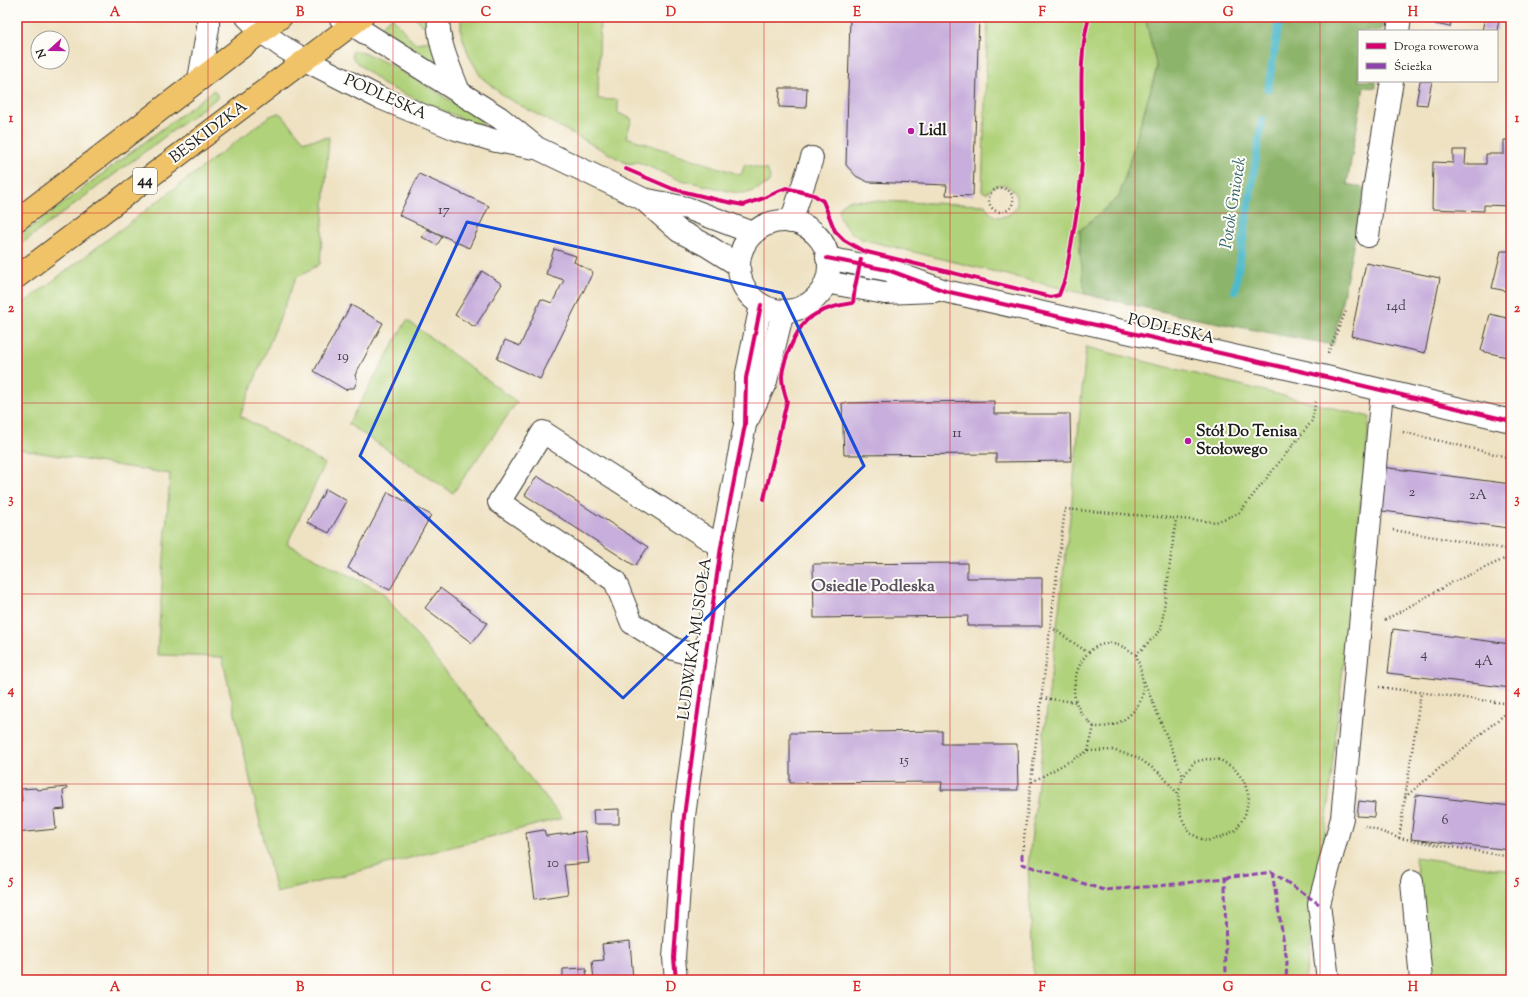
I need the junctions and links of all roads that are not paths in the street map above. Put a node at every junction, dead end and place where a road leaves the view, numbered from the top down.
1 (208, 17) edge
2 (281, 17) edge
3 (439, 17) edge
4 (1400, 17) edge
5 (351, 20) edge
6 (254, 24) edge
7 (1398, 30) edge
8 (305, 60) junction
9 (199, 80) junction
10 (1392, 82) edge
11 (458, 92) junction
12 (537, 148) junction
13 (812, 158) dead end
14 (643, 199) junction
15 (17, 220) edge
16 (791, 222) junction
17 (753, 233) junction
18 (1368, 236) dead end
19 (827, 258) junction
20 (738, 265) junction
21 (17, 277) edge
22 (826, 282) junction
23 (945, 291) junction
24 (761, 305) junction
25 (783, 311) junction
26 (1382, 391) junction
27 (1511, 421) edge
28 (744, 425) junction
29 (721, 546) junction
30 (705, 659) junction
31 (1412, 882) dead end
32 (676, 980) edge
33 (1328, 980) edge
34 (1421, 980) edge

1 - 9 street
2 - 6 main road
3 - 11 street
4 - 7 street
5 - 8 main road, BESKIDZKA / 44
5 - 11 street, PODLESKA
6 - 8 street, PODLESKA
6 - 9 main road
8 - 12 street, PODLESKA
8 - 21 main road, BESKIDZKA / 44
9 - 15 main road
10 - 18 street
11 - 12 street, PODLESKA
12 - 14 street, PODLESKA
13 - 16 street
14 - 17 street, PODLESKA
14 - 20 street, PODLESKA
16 - 17 street
16 - 19 street
17 - 20 street
19 - 22 street
19 - 23 street, PODLESKA
20 - 24 street
22 - 23 street, PODLESKA
22 - 25 street
23 - 26 street, PODLESKA
24 - 25 street
24 - 28 street, LUDWIKA MUSIOŁA
25 - 28 street, LUDWIKA MUSIOŁA
26 - 27 street, PODLESKA
26 - 33 street
28 - 29 street, LUDWIKA MUSIOŁA
29 - 30 street, LUDWIKA MUSIOŁA
29 - 30 street
30 - 32 street, LUDWIKA MUSIOŁA
31 - 34 street

